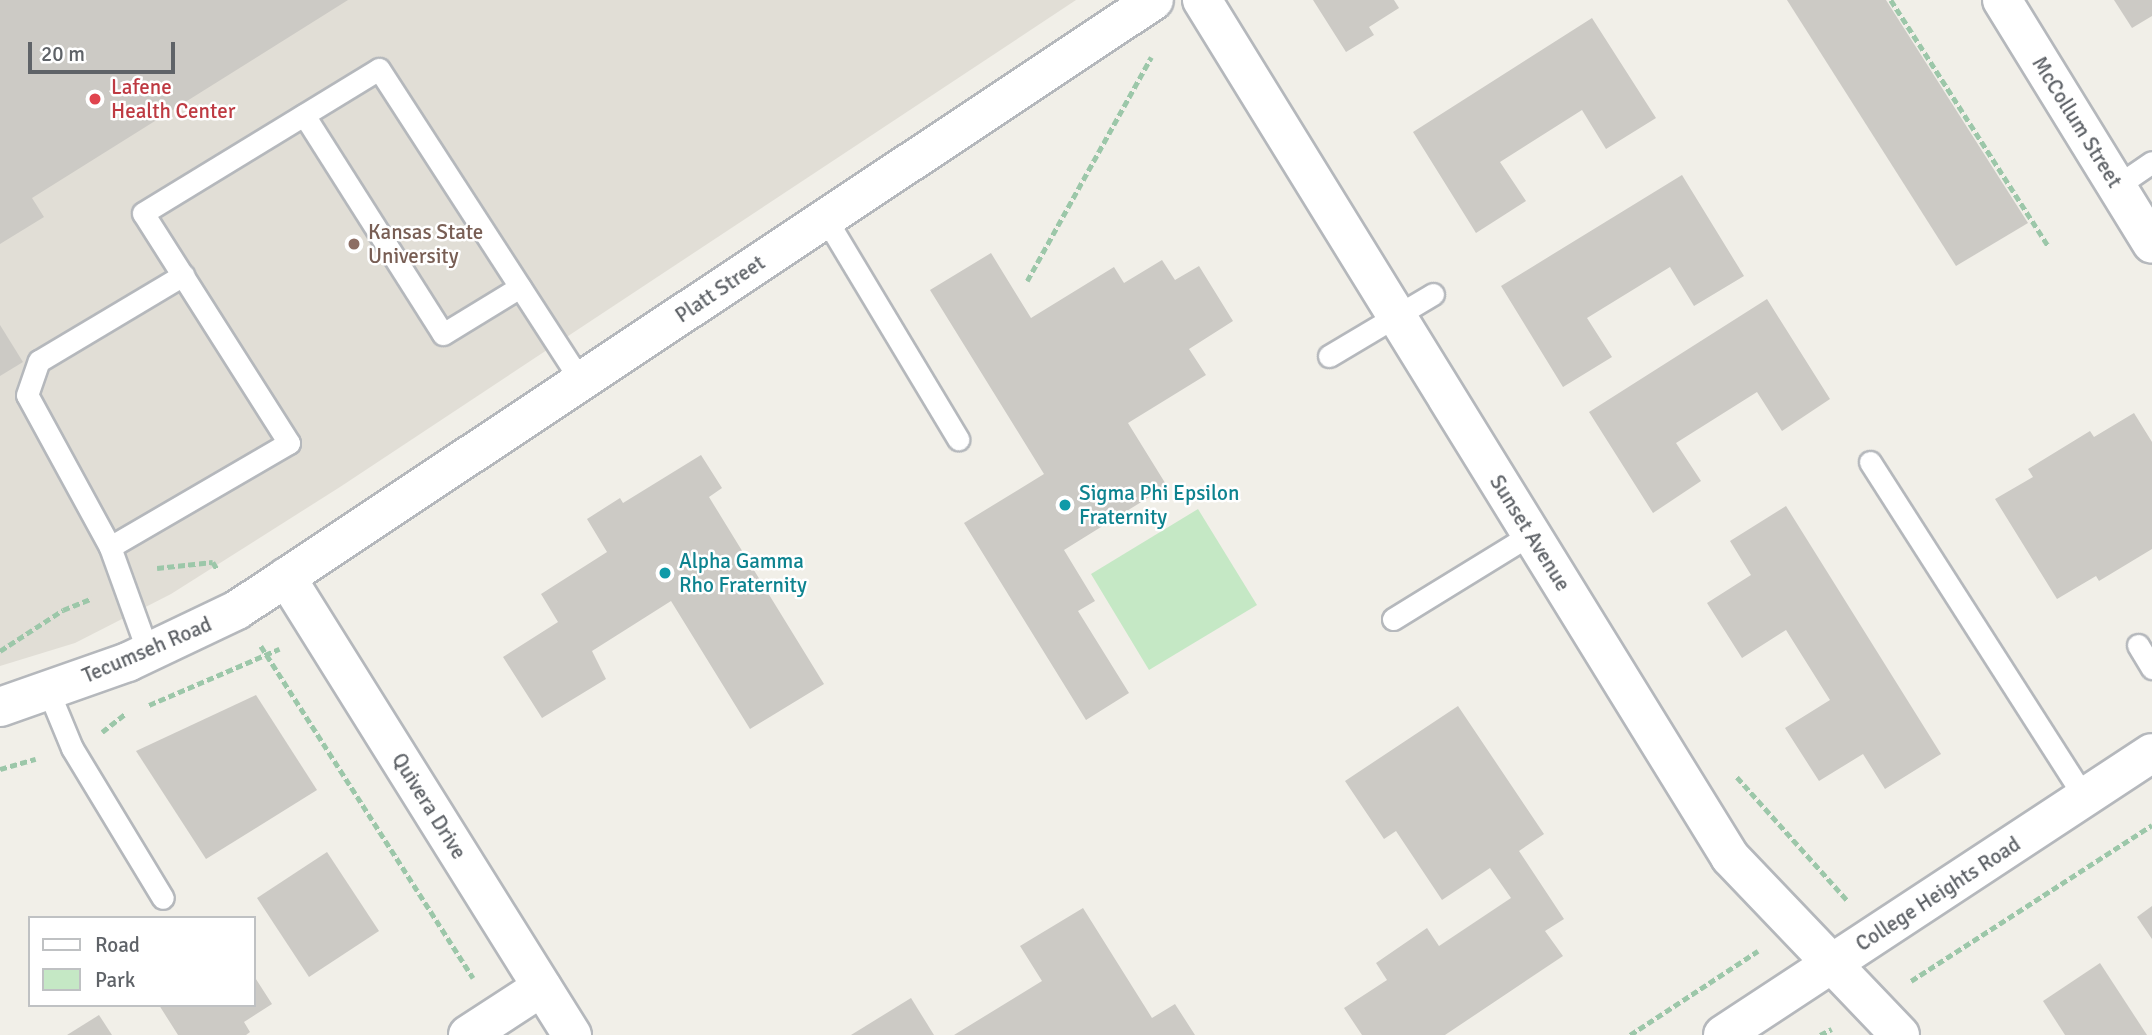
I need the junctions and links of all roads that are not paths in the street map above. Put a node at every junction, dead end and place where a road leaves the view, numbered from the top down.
1 (1154, 0) edge
2 (1202, 0) edge
3 (2002, 0) edge
4 (304, 115) junction
5 (2152, 162) edge
6 (2117, 186) junction
7 (826, 219) junction
8 (2152, 244) edge
9 (183, 275) junction
10 (520, 287) junction
11 (1433, 294) dead end
12 (1396, 316) junction
13 (1329, 356) dead end
14 (581, 381) junction
15 (958, 439) dead end
16 (1870, 462) dead end
17 (1531, 534) junction
18 (110, 547) junction
19 (286, 577) junction
20 (1393, 619) dead end
21 (2138, 645) dead end
22 (148, 652) junction
23 (2152, 668) edge
24 (48, 690) junction
25 (0, 707) edge
26 (2152, 753) edge
27 (2084, 797) junction
28 (163, 898) dead end
29 (1832, 964) junction
30 (542, 987) junction
31 (482, 1025) edge
32 (572, 1035) edge
33 (1723, 1035) edge
34 (1900, 1035) edge

1 - 7 street, Platt Street
2 - 12 street, Sunset Avenue
3 - 6 street, McCollum Street
4 - 9 lane
4 - 10 lane
4 - 10 lane
5 - 6 lane
6 - 8 street, McCollum Street
7 - 14 street, Platt Street
7 - 15 lane
9 - 18 lane
9 - 18 lane
10 - 14 lane
11 - 12 lane
12 - 13 lane
12 - 17 street, Sunset Avenue
14 - 19 street, Platt Street
16 - 27 lane
17 - 20 lane
17 - 29 street, Sunset Avenue
18 - 22 lane
19 - 22 street, Tecumseh Road
19 - 30 street, Quivera Drive
21 - 23 lane
22 - 24 street, Tecumseh Road
24 - 25 street, Tecumseh Road
24 - 28 lane
26 - 27 street, College Heights Road
27 - 29 street, College Heights Road
29 - 33 street, College Heights Road
29 - 34 street, Sunset Avenue
30 - 31 street
30 - 32 street, Quivera Drive

